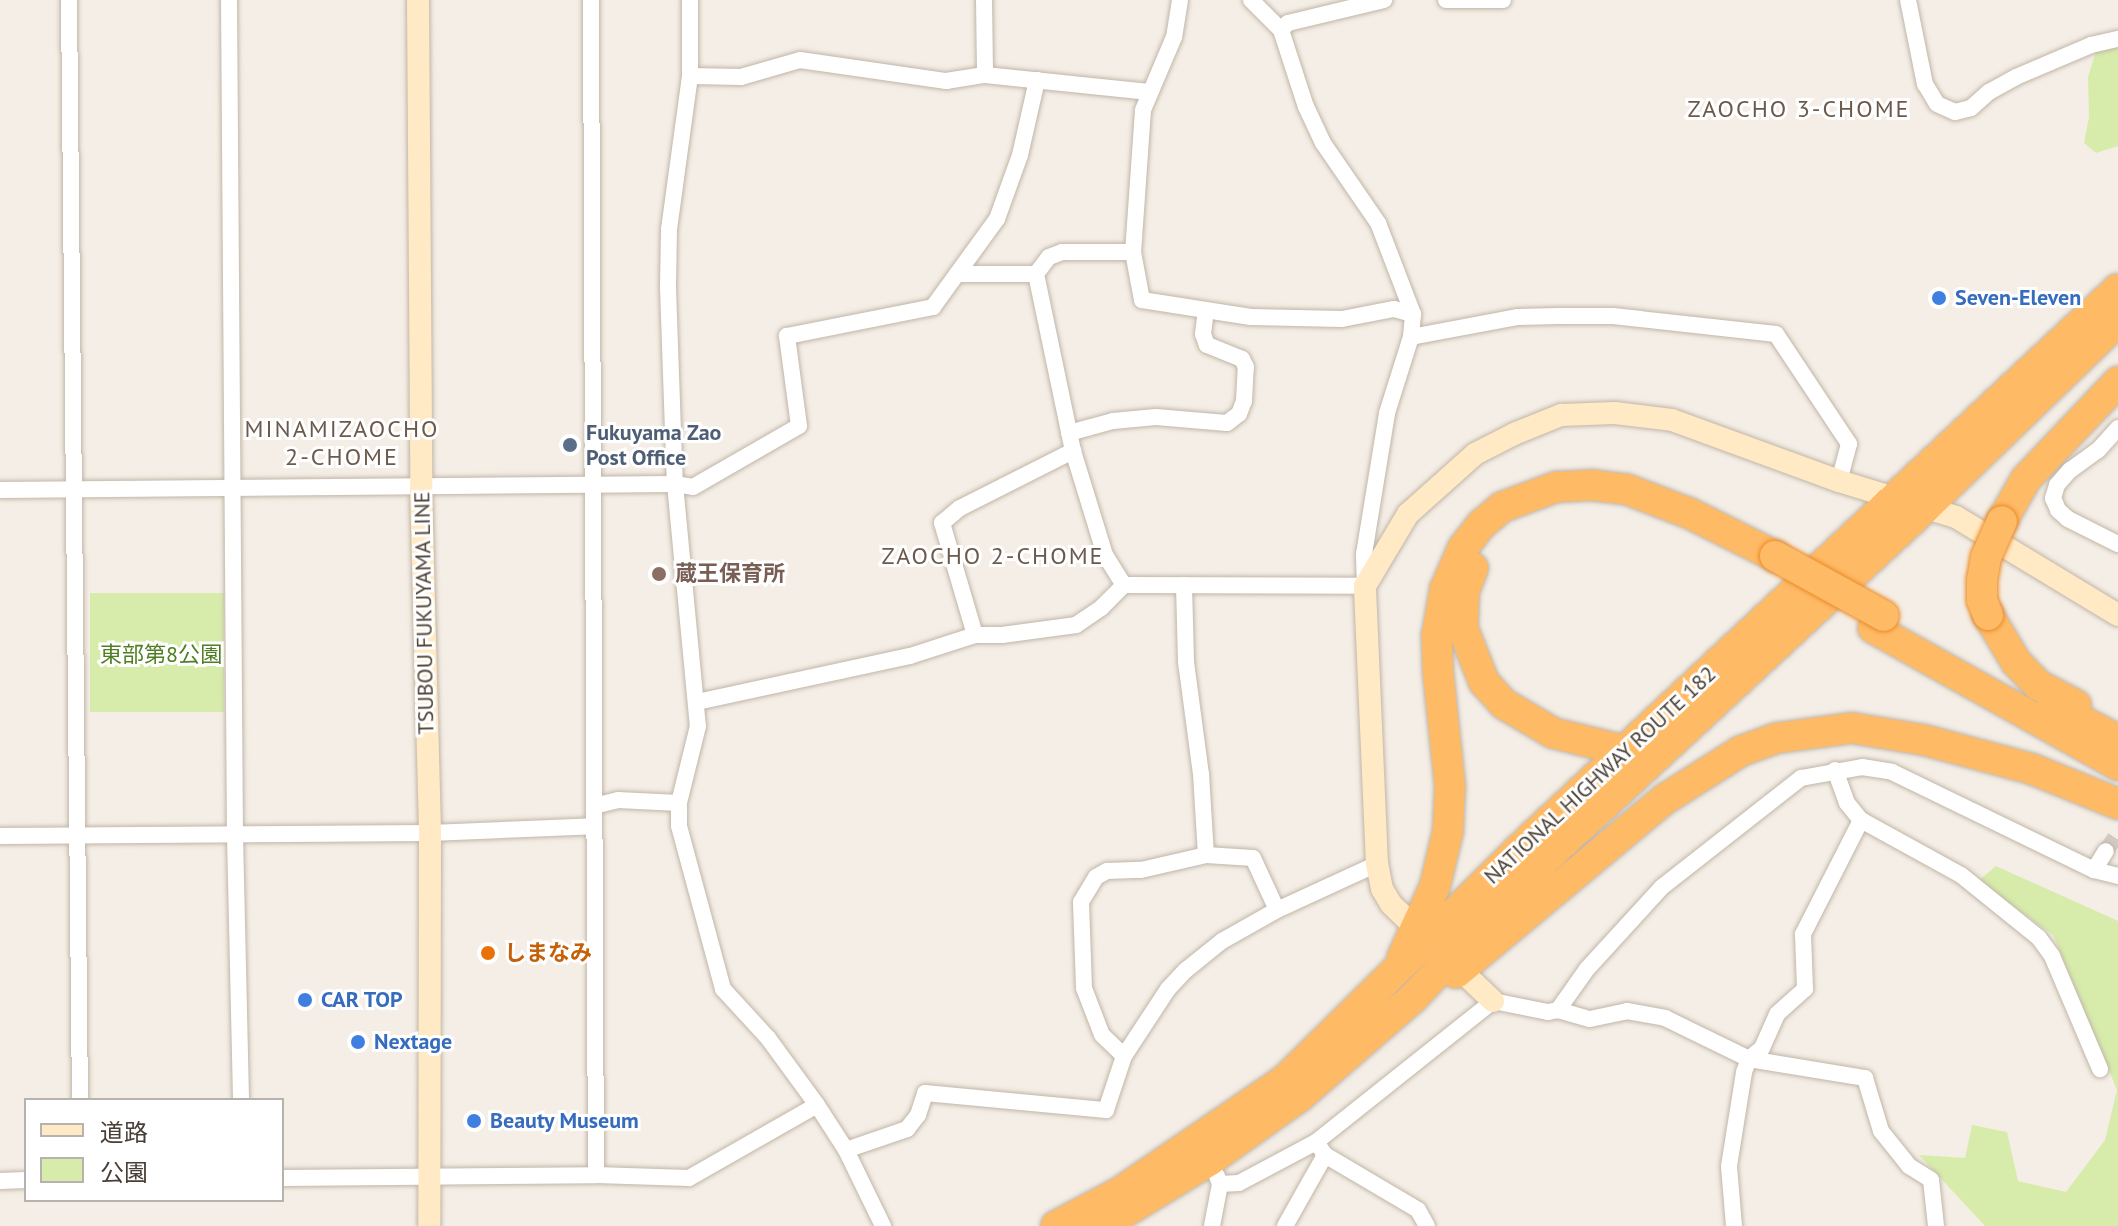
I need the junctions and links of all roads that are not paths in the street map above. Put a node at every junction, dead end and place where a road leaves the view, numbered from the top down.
1 (69, 0) edge
2 (229, 0) edge
3 (418, 0) edge
4 (591, 0) edge
5 (690, 0) edge
6 (984, 0) edge
7 (1180, 0) edge
8 (1251, 0) edge
9 (1384, 0) edge
10 (1446, 0) edge
11 (1503, 0) edge
12 (1908, 0) edge
13 (1281, 30) junction
14 (2118, 39) edge
15 (985, 75) junction
16 (690, 76) junction
17 (1037, 80) junction
18 (1149, 92) junction
19 (1133, 252) junction
20 (957, 274) junction
21 (1036, 274) junction
22 (2118, 289) edge
23 (1206, 310) junction
24 (1413, 314) junction
25 (2118, 321) edge
26 (1411, 337) junction
27 (2118, 382) edge
28 (1069, 433) junction
29 (2116, 433) edge
30 (1073, 451) junction
31 (1839, 481) junction
32 (675, 484) junction
33 (593, 486) junction
34 (421, 487) junction
35 (233, 488) junction
36 (72, 489) junction
37 (0, 490) edge
38 (1895, 500) junction
39 (1925, 508) junction
40 (2118, 544) edge
41 (1769, 563) junction
42 (1124, 585) junction
43 (1184, 585) junction
44 (1365, 586) junction
45 (2118, 615) edge
46 (1879, 622) junction
47 (975, 635) junction
48 (697, 702) junction
49 (2118, 728) edge
50 (2118, 740) edge
51 (1625, 751) junction
52 (2118, 765) edge
53 (1835, 770) junction
54 (679, 803) junction
55 (2118, 804) edge
56 (594, 806) junction
57 (1861, 820) junction
58 (594, 826) junction
59 (430, 833) junction
60 (76, 835) junction
61 (235, 835) junction
62 (0, 836) edge
63 (2106, 851) tunnel mouth
64 (1206, 855) junction
65 (1377, 864) junction
66 (2094, 870) junction
67 (2118, 876) edge
68 (1277, 910) junction
69 (1438, 949) junction
70 (1493, 1001) junction
71 (1558, 1010) junction
72 (1124, 1056) junction
73 (1749, 1059) junction
74 (2100, 1069) dead end
75 (80, 1098) edge
76 (241, 1098) edge
77 (817, 1105) junction
78 (1321, 1148) junction
79 (846, 1150) junction
80 (1215, 1172) junction
81 (596, 1175) junction
82 (284, 1178) edge
83 (430, 1179) junction
84 (24, 1180) edge
85 (0, 1181) edge
86 (429, 1226) edge
87 (883, 1226) edge
88 (1056, 1226) edge
89 (1102, 1226) edge
90 (1212, 1226) edge
91 (1285, 1226) edge
92 (1427, 1226) edge
93 (1734, 1226) edge
94 (1936, 1226) edge

1 - 36 street
2 - 35 street
3 - 34 street, TSUBOU FUKUYAMA LINE
4 - 33 street
5 - 16 street
6 - 15 street
7 - 18 street
8 - 13 street
9 - 13 street
10 - 11 street
12 - 14 street
13 - 24 street
15 - 16 street
15 - 17 street
16 - 32 street
17 - 18 street
17 - 20 street
18 - 19 street
19 - 21 street
19 - 23 street
20 - 21 street
20 - 32 street
21 - 28 street
22 - 38 highway, NATIONAL HIGHWAY ROUTE 182
23 - 24 street
23 - 28 street
24 - 26 street
25 - 39 highway, NATIONAL HIGHWAY ROUTE 182
26 - 31 street
26 - 44 street
27 - 49 highway, bridge
28 - 30 street
29 - 40 street
30 - 42 street
30 - 47 street
31 - 38 street
31 - 44 street
32 - 33 street
32 - 48 street
33 - 34 street
33 - 56 street
34 - 35 street
34 - 59 street, TSUBOU FUKUYAMA LINE
35 - 36 street
35 - 61 street
36 - 37 street
36 - 60 street
38 - 39 street
38 - 51 highway, NATIONAL HIGHWAY ROUTE 182
39 - 45 street
39 - 69 highway, NATIONAL HIGHWAY ROUTE 182
41 - 46 highway, bridge
41 - 51 highway
41 - 69 highway
42 - 43 street
42 - 47 street
43 - 44 street
43 - 64 street
44 - 65 street
46 - 50 highway
46 - 52 highway
47 - 48 street
48 - 54 street
51 - 69 highway, NATIONAL HIGHWAY ROUTE 182
53 - 57 street
53 - 66 street
53 - 71 street
54 - 56 street
54 - 77 street
55 - 69 highway
56 - 58 street
57 - 73 street
57 - 74 street
58 - 59 street
58 - 81 street
59 - 61 street
59 - 83 street, TSUBOU FUKUYAMA LINE
60 - 61 street
60 - 62 street
60 - 75 street
61 - 76 street
63 - 66 street
64 - 68 street
64 - 72 street
65 - 68 street
65 - 69 street
66 - 67 street
68 - 72 street
69 - 70 street
69 - 80 highway, NATIONAL HIGHWAY ROUTE 182
69 - 88 highway, NATIONAL HIGHWAY ROUTE 182
70 - 71 street
70 - 78 street
71 - 73 street
72 - 79 street
73 - 93 street
73 - 94 street
77 - 79 street
77 - 81 street
78 - 80 street
78 - 91 street
78 - 92 street
79 - 87 street
80 - 89 highway, NATIONAL HIGHWAY ROUTE 182
80 - 90 street
81 - 83 street
82 - 83 street
83 - 86 street, TSUBOU FUKUYAMA LINE
84 - 85 street

